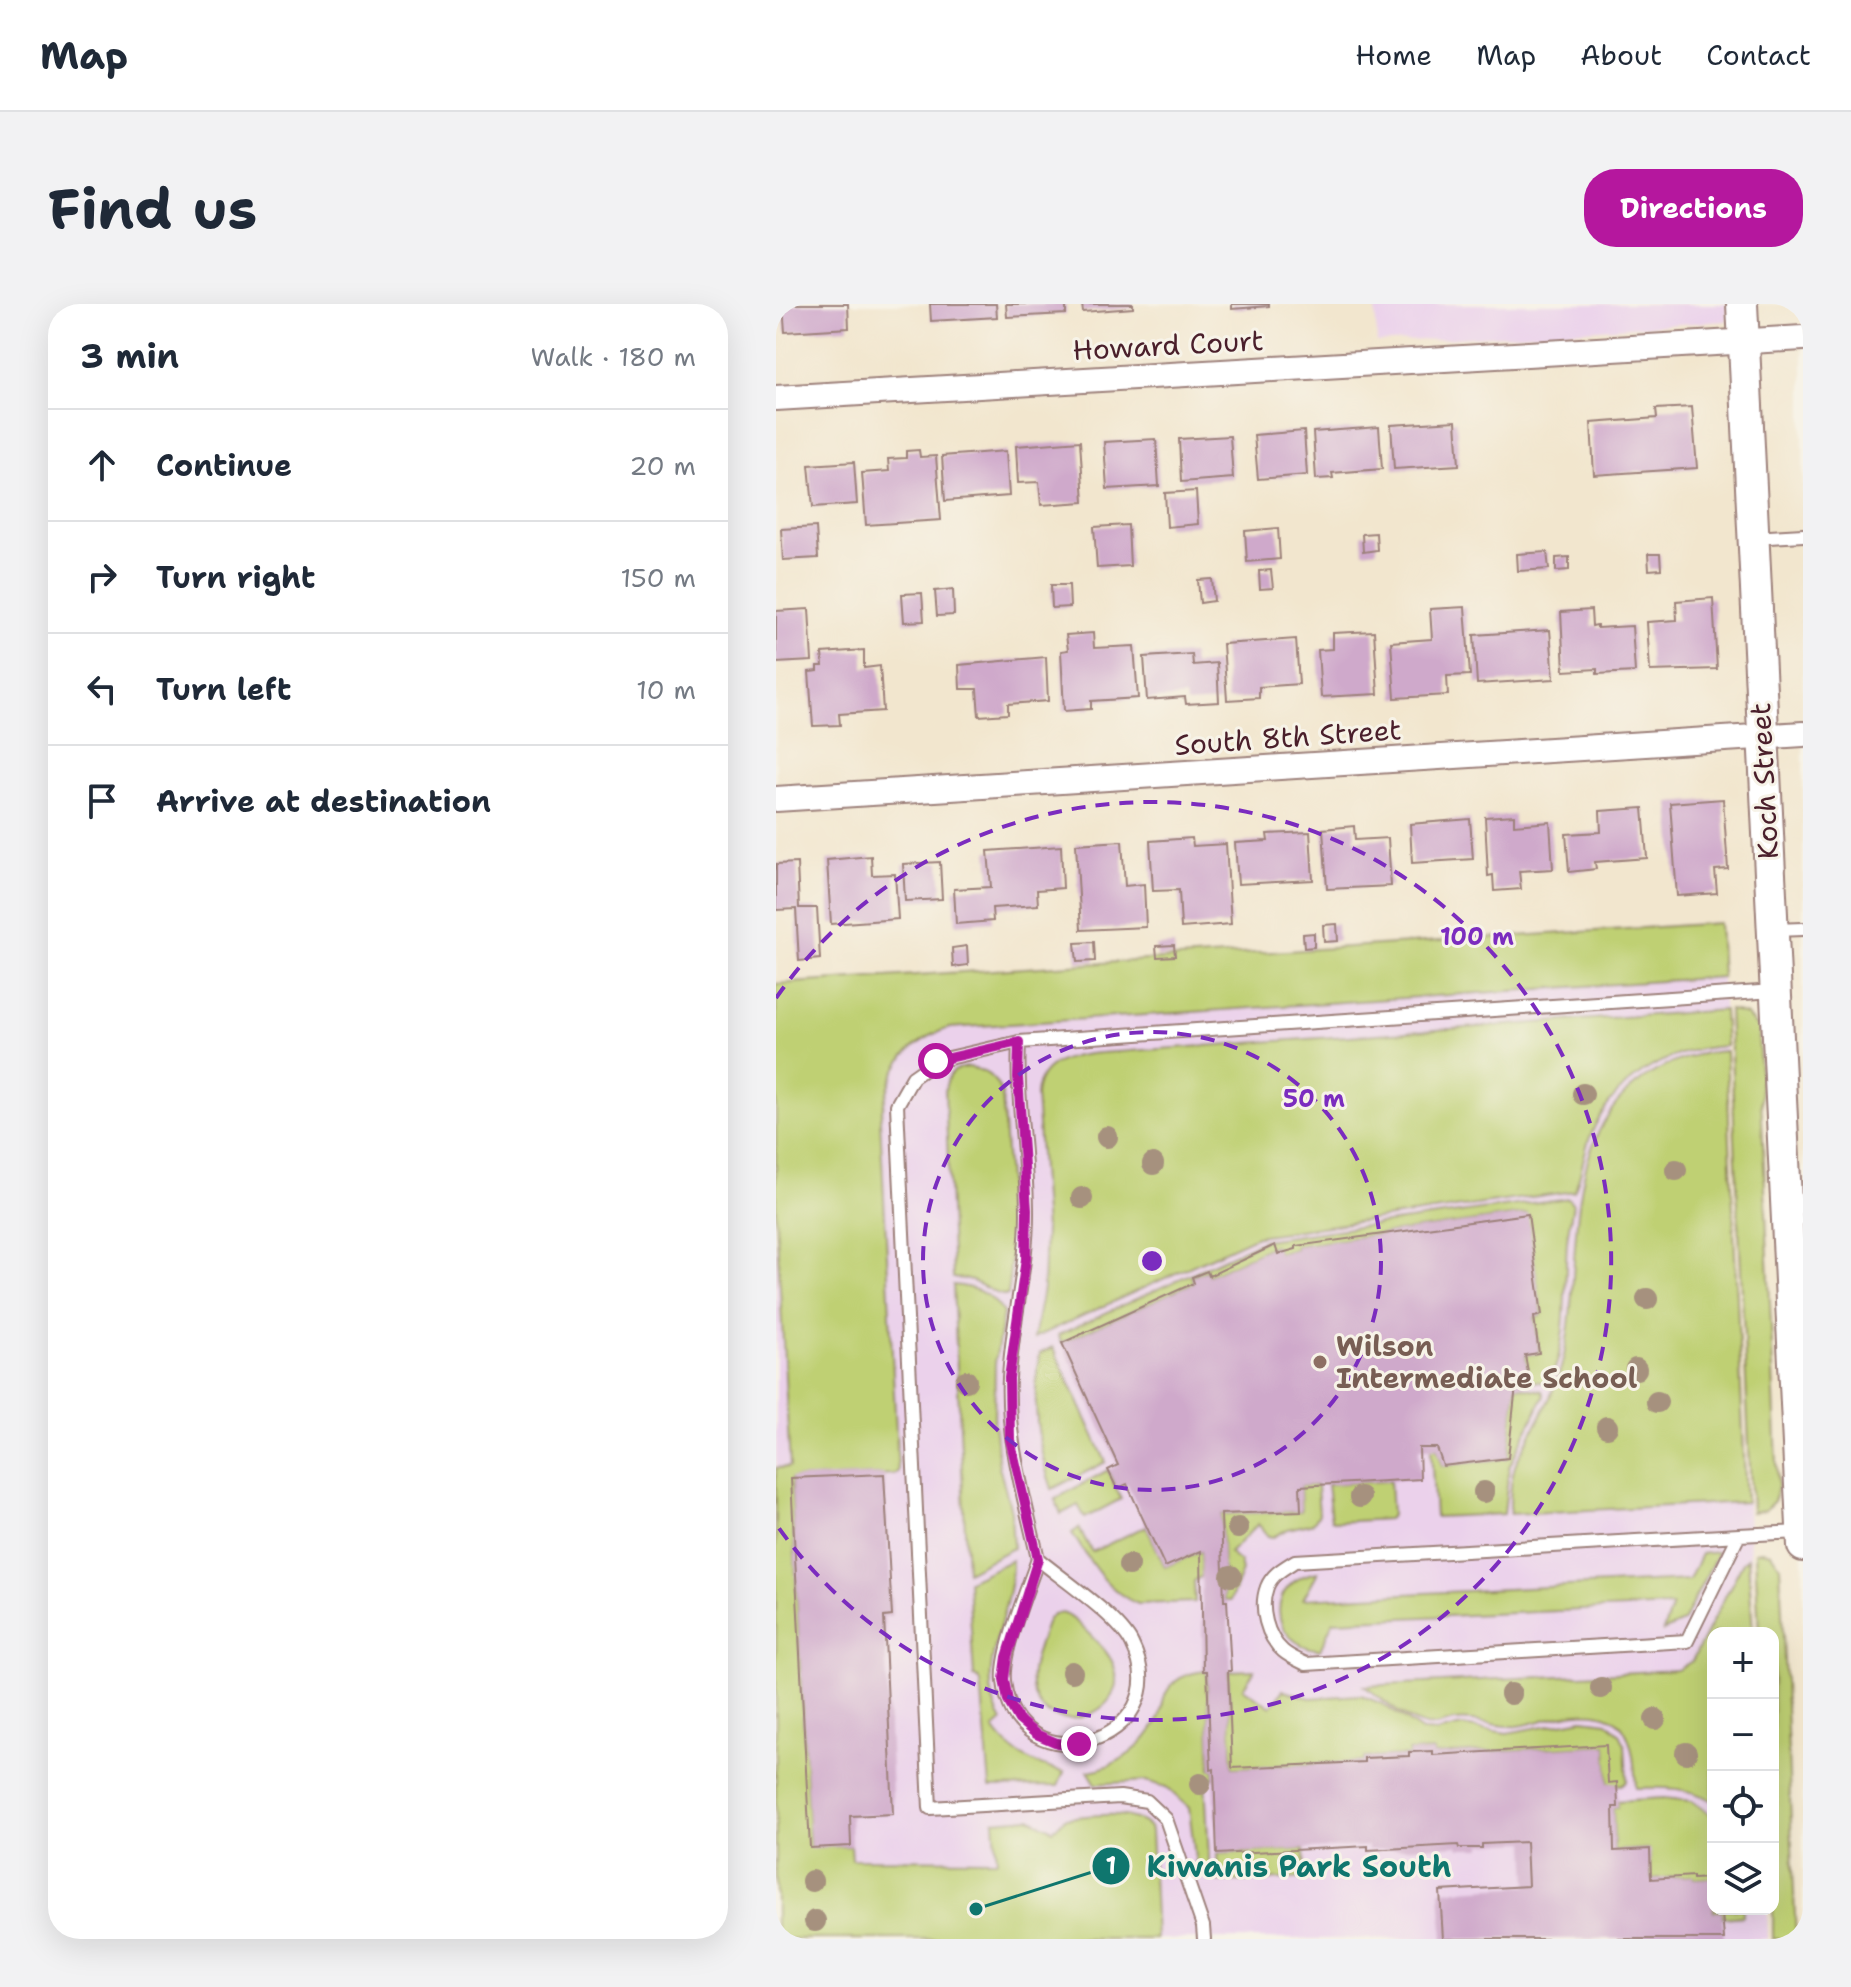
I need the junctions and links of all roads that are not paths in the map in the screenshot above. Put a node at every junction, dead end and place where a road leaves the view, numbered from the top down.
1 (1742, 304) edge
2 (1803, 338) edge
3 (1743, 341) junction
4 (776, 398) edge
5 (1803, 535) edge
6 (1753, 539) junction
7 (1803, 734) edge
8 (1762, 737) junction
9 (776, 799) edge
10 (1803, 929) edge
11 (1771, 930) junction
12 (1774, 991) junction
13 (1019, 1042) junction
14 (1792, 1136) edge
15 (1803, 1532) edge
16 (1739, 1535) junction
17 (1803, 1546) edge
18 (1038, 1559) junction
19 (1204, 1939) edge

1 - 3 street, Koch Street
2 - 3 street, Howard Court
3 - 4 street, Howard Court
3 - 6 street, Koch Street
5 - 6 lane
6 - 8 street, Koch Street
7 - 8 street, South 8th Street
8 - 9 street, South 8th Street
8 - 11 street, Koch Street
10 - 11 lane
11 - 12 street, Koch Street
12 - 13 lane
12 - 14 street, Koch Street
13 - 18 lane
13 - 19 lane
14 - 15 street, Koch Street
15 - 16 lane
15 - 17 street, Koch Street
16 - 16 lane
18 - 18 lane

